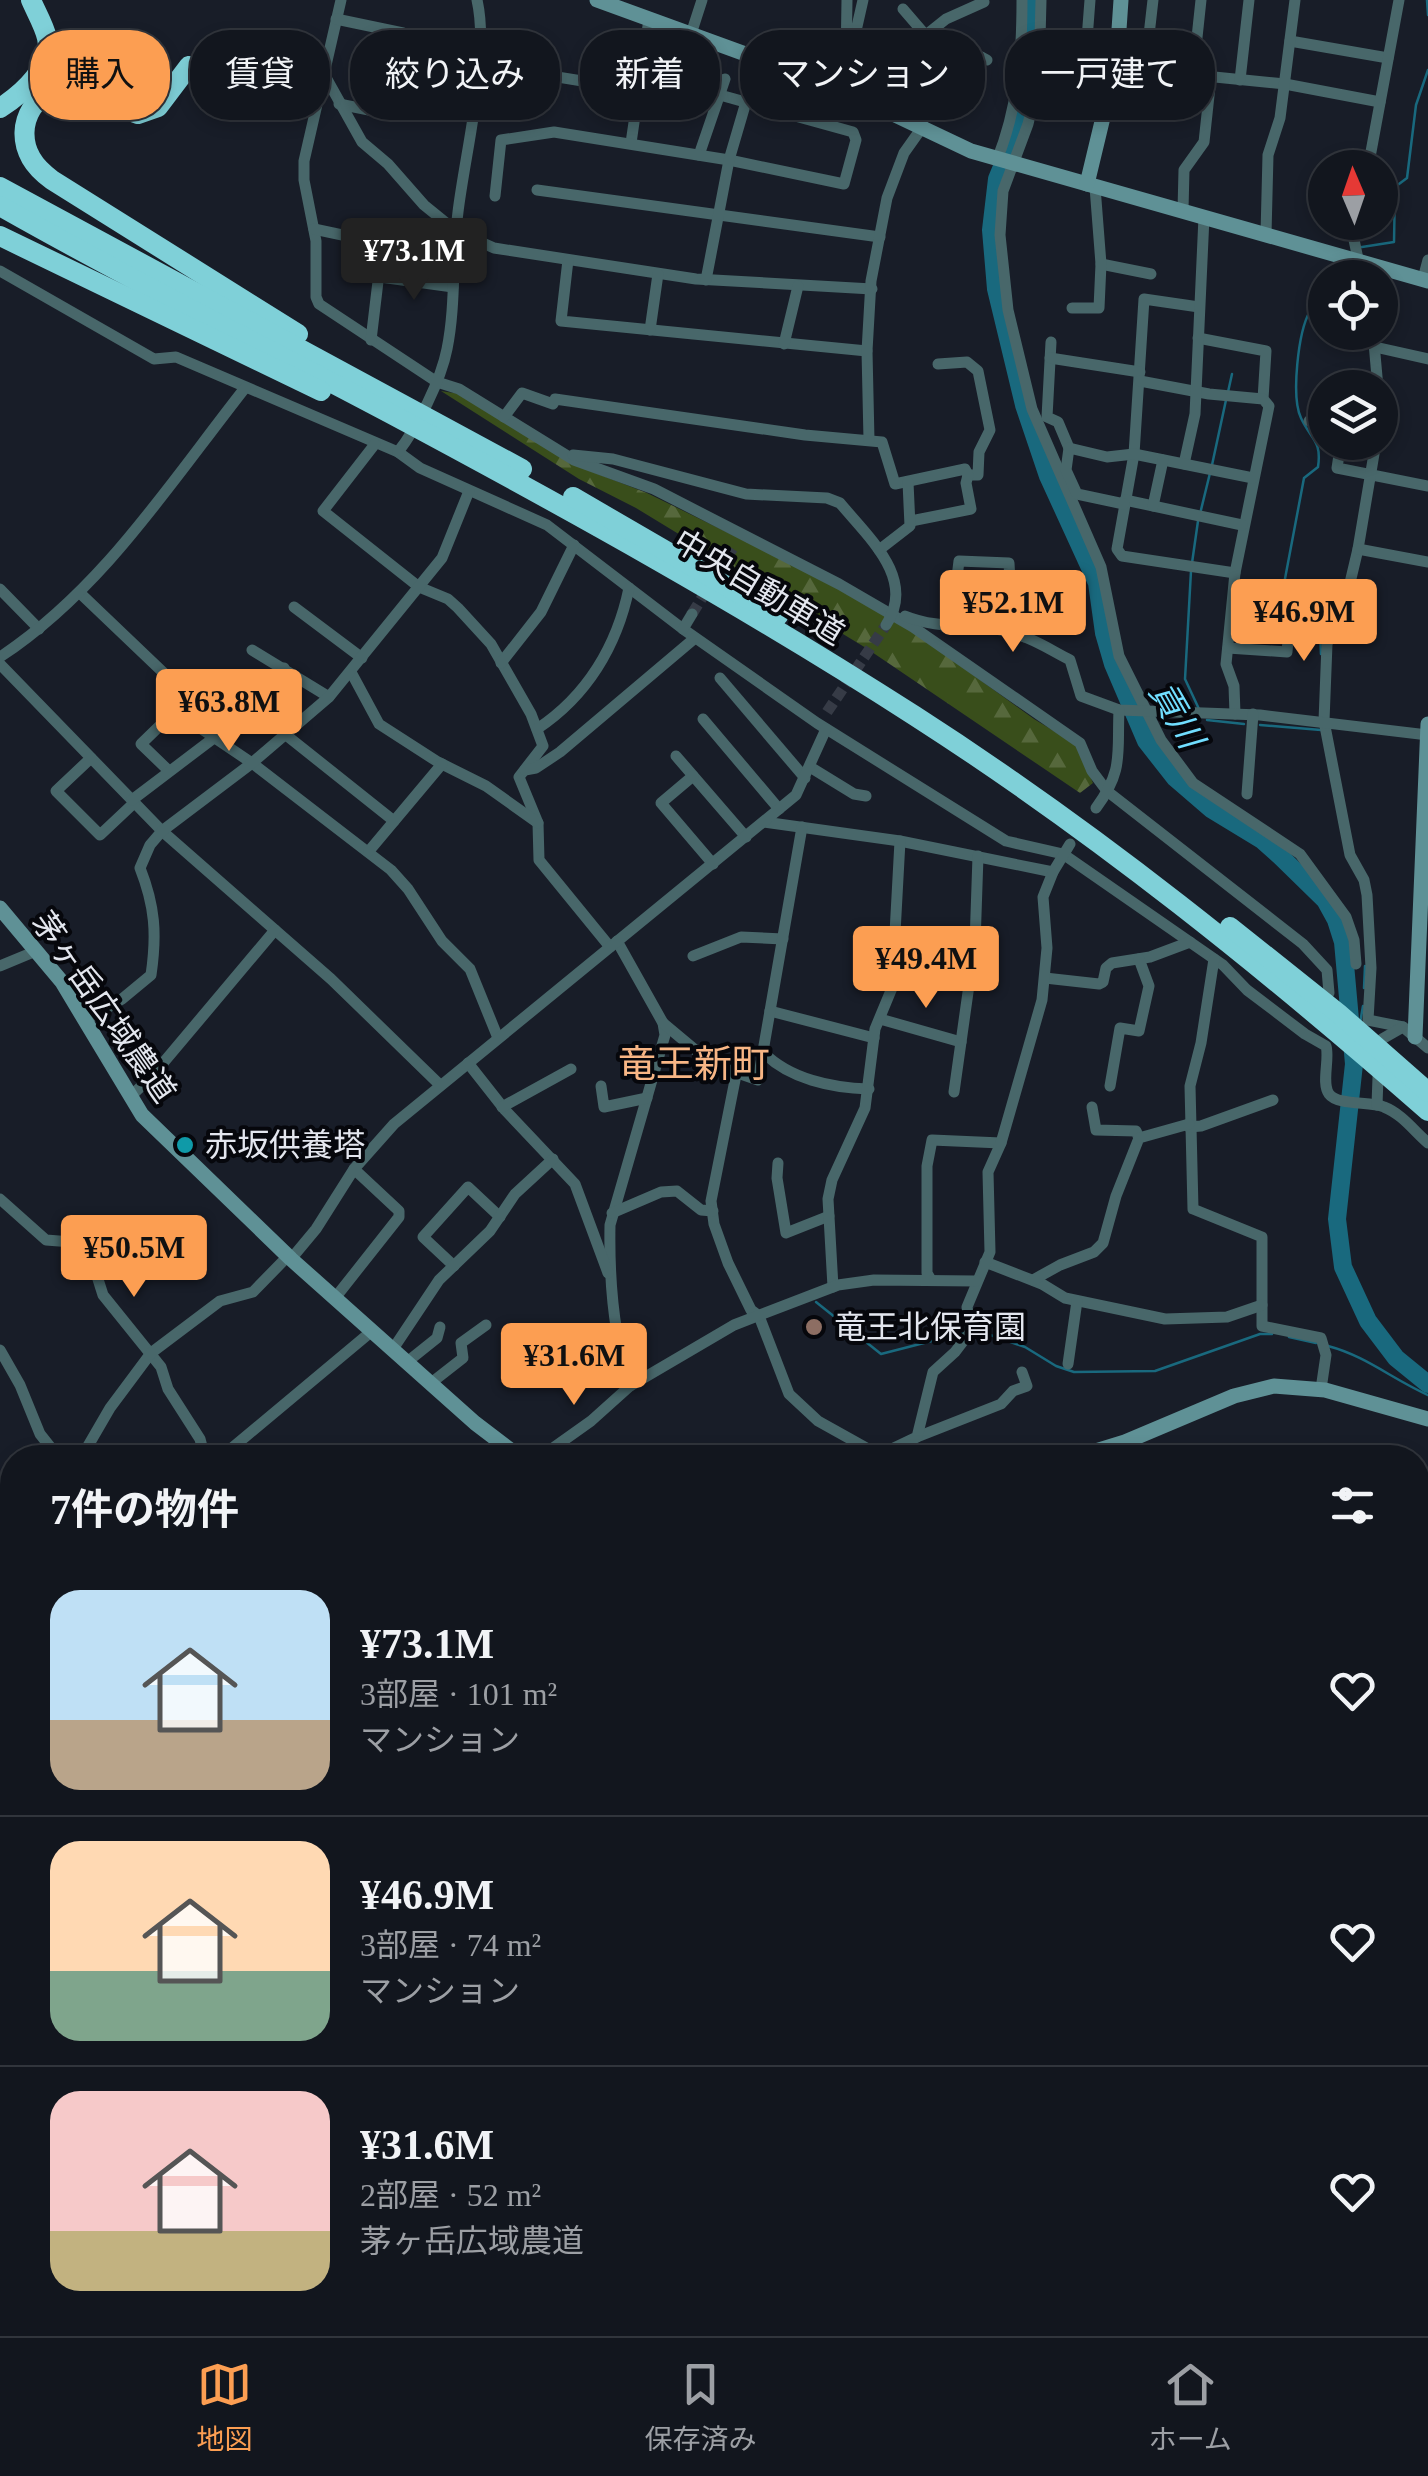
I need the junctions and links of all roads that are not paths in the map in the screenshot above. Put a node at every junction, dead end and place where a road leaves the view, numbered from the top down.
1 (31, 0) edge
2 (341, 0) edge
3 (477, 0) edge
4 (597, 0) edge
5 (702, 0) edge
6 (848, 0) edge
7 (863, 0) edge
8 (1022, 0) edge
9 (1041, 0) edge
10 (1090, 0) edge
11 (1121, 0) edge
12 (1153, 0) edge
13 (1201, 0) edge
14 (1249, 0) edge
15 (1295, 0) edge
16 (1399, 0) edge
17 (984, 2) dead end
18 (903, 9) dead end
19 (336, 19) junction
20 (649, 19) junction
21 (480, 30) edge
22 (647, 30) edge
23 (680, 30) edge
24 (692, 30) edge
25 (847, 30) edge
26 (855, 30) edge
27 (922, 30) edge
28 (932, 30) edge
29 (1088, 30) edge
30 (1118, 30) edge
31 (1149, 30) edge
32 (1198, 30) edge
33 (1290, 41) junction
34 (330, 46) edge
35 (1388, 58) junction
36 (189, 66) dead end
37 (1215, 78) edge
38 (726, 79) dead end
39 (1240, 80) junction
40 (1285, 84) junction
41 (330, 86) edge
42 (720, 95) joint
43 (740, 100) edge
44 (1380, 102) junction
45 (339, 104) junction
46 (0, 108) edge
47 (313, 120) edge
48 (471, 120) edge
49 (634, 120) edge
50 (711, 120) edge
51 (741, 120) edge
52 (810, 120) edge
53 (903, 120) edge
54 (923, 120) edge
55 (1104, 120) edge
56 (1206, 120) edge
57 (921, 129) junction
58 (631, 144) junction
59 (1371, 150) edge
60 (699, 155) junction
61 (729, 160) junction
62 (1008, 162) junction
63 (1091, 185) junction
64 (0, 187) edge
65 (538, 190) dead end
66 (495, 196) dead end
67 (0, 206) edge
68 (1182, 210) junction
69 (718, 214) junction
70 (1204, 217) junction
71 (314, 230) junction
72 (456, 231) junction
73 (1266, 234) junction
74 (0, 236) edge
75 (880, 237) junction
76 (1354, 240) edge
77 (568, 260) junction
78 (1357, 260) joint
79 (1428, 260) edge
80 (1101, 264) junction
81 (0, 271) edge
82 (1398, 272) edge
83 (658, 274) junction
84 (1150, 274) dead end
85 (380, 277) junction
86 (706, 280) junction
87 (1425, 280) edge
88 (798, 286) junction
89 (453, 287) junction
90 (872, 289) junction
91 (1199, 307) junction
92 (1072, 308) dead end
93 (650, 330) junction
94 (1198, 338) junction
95 (372, 340) junction
96 (1051, 342) dead end
97 (784, 344) junction
98 (1389, 350) edge
99 (867, 352) junction
100 (1050, 358) junction
101 (1428, 358) edge
102 (938, 364) dead end
103 (1140, 376) junction
104 (435, 385) junction
105 (245, 388) junction
106 (1197, 392) junction
107 (1263, 399) junction
108 (504, 417) junction
109 (869, 440) junction
110 (475, 443) junction
111 (375, 444) junction
112 (1070, 448) junction
113 (400, 450) junction
114 (1134, 454) junction
115 (566, 455) junction
116 (1163, 460) junction
117 (1338, 460) edge
118 (1373, 460) edge
119 (1184, 464) junction
120 (968, 476) junction
121 (1371, 476) junction
122 (510, 478) junction
123 (1253, 478) junction
124 (908, 482) junction
125 (1428, 486) edge
126 (469, 491) junction
127 (1124, 502) junction
128 (1154, 506) junction
129 (911, 521) junction
130 (1242, 525) junction
131 (574, 545) junction
132 (1358, 548) junction
133 (879, 550) junction
134 (1428, 562) edge
135 (1234, 573) junction
136 (419, 587) junction
137 (629, 588) junction
138 (0, 589) edge
139 (81, 594) junction
140 (955, 594) junction
141 (1278, 594) dead end
142 (1011, 598) junction
143 (294, 607) dead end
144 (692, 614) tunnel mouth
145 (890, 618) junction
146 (945, 627) junction
147 (684, 629) junction
148 (40, 630) junction
149 (695, 638) junction
150 (1024, 638) junction
151 (1228, 648) junction
152 (252, 650) dead end
153 (362, 658) junction
154 (0, 660) edge
155 (502, 664) junction
156 (284, 668) junction
157 (351, 672) junction
158 (720, 678) dead end
159 (328, 697) junction
160 (1119, 710) junction
161 (1144, 710) junction
162 (175, 711) junction
163 (827, 712) tunnel mouth
164 (1234, 714) junction
165 (1253, 714) junction
166 (703, 719) dead end
167 (1321, 720) junction
168 (822, 726) junction
169 (537, 729) junction
170 (1427, 731) edge
171 (286, 734) junction
172 (216, 738) junction
173 (676, 756) dead end
174 (91, 758) junction
175 (252, 764) junction
176 (442, 764) junction
177 (525, 770) junction
178 (169, 771) junction
179 (807, 772) junction
180 (693, 776) junction
181 (1108, 792) junction
182 (1247, 794) dead end
183 (866, 796) dead end
184 (133, 802) junction
185 (1096, 808) dead end
186 (779, 809) junction
187 (394, 821) junction
188 (538, 822) junction
189 (764, 822) junction
190 (802, 827) junction
191 (162, 831) junction
192 (746, 837) junction
193 (900, 840) junction
194 (1067, 849) junction
195 (369, 851) junction
196 (978, 856) junction
197 (712, 864) junction
198 (1425, 871) edge
199 (1052, 872) junction
200 (0, 908) edge
201 (274, 930) junction
202 (1363, 938) junction
203 (783, 939) junction
204 (1190, 942) junction
205 (614, 944) junction
206 (975, 944) dead end
207 (36, 951) junction
208 (692, 956) dead end
209 (1139, 959) junction
210 (1214, 959) junction
211 (1356, 964) dead end
212 (0, 966) edge
213 (970, 978) dead end
214 (1045, 978) junction
215 (1329, 993) dead end
216 (770, 1011) junction
217 (880, 1019) junction
218 (85, 1021) junction
219 (664, 1023) junction
220 (1331, 1030) junction
221 (1419, 1036) edge
222 (498, 1038) junction
223 (874, 1038) junction
224 (961, 1042) junction
225 (763, 1052) junction
226 (1377, 1056) junction
227 (468, 1062) junction
228 (571, 1069) dead end
229 (737, 1070) junction
230 (440, 1085) junction
231 (601, 1086) dead end
232 (1110, 1086) dead end
233 (868, 1089) junction
234 (954, 1092) dead end
235 (1428, 1092) edge
236 (131, 1096) junction
237 (647, 1098) junction
238 (1273, 1100) dead end
239 (1377, 1105) junction
240 (502, 1107) junction
241 (1092, 1107) dead end
242 (1428, 1111) edge
243 (1190, 1126) junction
244 (1139, 1138) junction
245 (1002, 1143) junction
246 (1428, 1144) edge
247 (554, 1159) junction
248 (778, 1163) dead end
249 (354, 1168) junction
250 (0, 1199) edge
251 (712, 1211) junction
252 (612, 1213) junction
253 (829, 1216) junction
254 (500, 1217) junction
255 (290, 1257) junction
256 (985, 1262) junction
257 (454, 1266) junction
258 (932, 1280) junction
259 (1034, 1280) junction
260 (976, 1281) junction
261 (612, 1282) junction
262 (833, 1287) junction
263 (335, 1298) junction
264 (1077, 1301) junction
265 (1262, 1304) junction
266 (759, 1316) junction
267 (486, 1325) dead end
268 (440, 1327) dead end
269 (372, 1331) junction
270 (393, 1349) junction
271 (0, 1350) edge
272 (151, 1354) junction
273 (408, 1362) junction
274 (1068, 1364) dead end
275 (1022, 1372) dead end
276 (431, 1383) junction
277 (630, 1386) junction
278 (1322, 1389) junction
279 (1428, 1419) edge
280 (918, 1438) junction
281 (1125, 1442) junction
282 (49, 1445) edge
283 (89, 1445) edge
284 (202, 1445) edge
285 (236, 1445) edge
286 (505, 1445) edge
287 (557, 1445) edge
288 (861, 1445) edge
289 (902, 1445) edge
290 (1115, 1445) edge
291 (1127, 1445) edge

1 - 46 highway
2 - 19 street
3 - 21 street
4 - 20 street
5 - 24 street
6 - 25 street
7 - 26 street
8 - 62 street
9 - 62 street
10 - 29 street
11 - 30 street
12 - 31 street
13 - 32 street
14 - 39 street
15 - 33 street
16 - 35 street
17 - 28 street
18 - 27 street
19 - 34 street
19 - 45 street
20 - 22 street
20 - 23 street
33 - 35 street
33 - 40 street
35 - 44 street
36 - 110 highway
37 - 39 street
38 - 42 street
39 - 40 street
40 - 44 street
40 - 73 street
41 - 45 street
42 - 43 street
44 - 59 street
45 - 72 street
47 - 71 street
48 - 72 street
49 - 58 street
50 - 60 street
51 - 61 street
52 - 61 street
53 - 57 street
54 - 57 street
55 - 63 street
56 - 68 street
57 - 62 street
57 - 75 street
58 - 60 street
58 - 66 street
60 - 61 street
61 - 69 street
62 - 63 street
62 - 161 street
63 - 68 street
63 - 80 street
64 - 110 highway, 中央自動車道
65 - 69 street
67 - 122 highway, 中央自動車道
68 - 70 street
69 - 75 street
69 - 86 street
70 - 73 street
70 - 91 street
71 - 85 street
71 - 95 street
72 - 77 street
72 - 89 street
73 - 78 street
74 - 122 highway
75 - 90 street
76 - 78 street
77 - 83 street
77 - 93 street
79 - 87 street
80 - 84 street
80 - 92 street
81 - 105 street
82 - 87 street
83 - 86 street
83 - 93 street
85 - 89 street
85 - 95 street
86 - 88 street
88 - 90 street
88 - 97 street
89 - 104 street
90 - 99 street
91 - 94 street
91 - 103 street
93 - 97 street
94 - 106 street
94 - 107 street
95 - 104 street
96 - 100 street
97 - 99 street
98 - 101 street
99 - 109 street
100 - 103 street
100 - 112 street
102 - 120 street
103 - 106 street
103 - 114 street
104 - 108 street
104 - 113 street
105 - 111 street
105 - 139 street
106 - 107 street
106 - 119 street
107 - 123 street
108 - 109 street
108 - 115 street
109 - 124 street
110 - 220 highway, 中央自動車道
111 - 113 street
111 - 136 street
112 - 114 street
112 - 127 street
113 - 126 street
114 - 116 street
114 - 127 street
115 - 133 street
115 - 145 street
116 - 119 street
116 - 128 street
117 - 121 street
118 - 121 street
119 - 123 street
120 - 124 street
120 - 129 street
121 - 125 street
121 - 132 street
122 - 220 highway, 中央自動車道
123 - 130 street
124 - 129 street
126 - 131 street
126 - 136 street
127 - 128 street
127 - 135 street
128 - 130 street
129 - 133 street
130 - 135 street
131 - 137 street
131 - 155 street
132 - 134 street
132 - 167 street
133 - 145 street
135 - 151 street
136 - 153 street
136 - 155 street
137 - 147 street
137 - 169 street
138 - 148 street
139 - 148 street
139 - 162 street
140 - 142 street
140 - 142 street
140 - 146 street
141 - 151 street
142 - 150 street
143 - 153 street
144 - 147 street
145 - 146 street
145 - 181 street
146 - 150 street
147 - 149 street
148 - 154 street
149 - 168 street
149 - 177 street
150 - 160 street
151 - 164 street
152 - 156 street
153 - 157 street
154 - 174 street
155 - 169 street
156 - 159 street
156 - 172 street
157 - 159 street
157 - 176 street
158 - 179 street
159 - 171 street
160 - 161 street
160 - 181 street
161 - 164 street
161 - 202 street
162 - 172 street
162 - 178 street
163 - 168 street
164 - 165 street
165 - 167 street
165 - 182 street
166 - 186 street
167 - 170 street
167 - 202 street
168 - 179 street
168 - 194 street
169 - 177 street
170 - 198 street
171 - 175 street
171 - 187 street
172 - 175 street
172 - 178 street
173 - 180 street
174 - 184 street
174 - 184 street
175 - 191 street
175 - 195 street
176 - 187 street
176 - 188 street
177 - 188 street
178 - 184 street
179 - 183 street
179 - 186 street
180 - 192 street
180 - 197 street
181 - 185 street
181 - 215 street
184 - 191 street
186 - 189 street
187 - 195 street
188 - 205 street
189 - 190 street
189 - 192 street
190 - 193 street
190 - 203 street
191 - 201 street
191 - 218 street
192 - 197 street
193 - 196 street
193 - 217 street
194 - 199 street
194 - 204 street
195 - 222 street
196 - 199 street
196 - 206 street
197 - 205 street
198 - 221 street
199 - 214 street
200 - 207 street, 茅ヶ岳広域農道
201 - 230 street
201 - 236 street
202 - 211 street
202 - 221 street
203 - 208 street
203 - 216 street
204 - 209 street
204 - 210 street
205 - 219 street
205 - 222 street
207 - 212 street
207 - 218 street, 茅ヶ岳広域農道
209 - 214 street
209 - 232 street
210 - 220 street
210 - 243 street
213 - 224 street
214 - 245 street
216 - 223 street
216 - 225 street
217 - 223 street
217 - 224 street
218 - 236 street, 茅ヶ岳広域農道
219 - 229 street
219 - 237 street
220 - 226 highway, 中央自動車道
220 - 239 street
221 - 226 street
222 - 227 street
223 - 233 street
224 - 234 street
225 - 229 street
225 - 233 street
226 - 235 highway, 中央自動車道
226 - 239 street
226 - 242 highway, 中央自動車道
227 - 230 street
227 - 240 street
228 - 240 street
229 - 251 street
230 - 249 street
231 - 237 street
233 - 253 street
236 - 255 street, 茅ヶ岳広域農道
237 - 252 street
238 - 243 street
239 - 246 street
240 - 247 street
241 - 244 street
243 - 244 street
243 - 265 street
244 - 259 street
245 - 256 street
245 - 258 street
247 - 254 street
247 - 261 street
248 - 253 street
249 - 255 street
249 - 263 street
250 - 272 street
251 - 252 street
251 - 266 street
252 - 261 street
253 - 262 street
254 - 257 street
254 - 257 street
255 - 263 street, 茅ヶ岳広域農道
255 - 272 street
256 - 259 street
256 - 260 street
257 - 270 street
258 - 260 street
258 - 262 street
259 - 264 street
260 - 280 street
261 - 277 street
262 - 266 street
263 - 269 street, 茅ヶ岳広域農道
264 - 265 street
264 - 274 street
265 - 278 street
266 - 277 street
266 - 288 street
267 - 276 street
268 - 273 street
269 - 270 street, 茅ヶ岳広域農道
269 - 285 street
270 - 273 street, 茅ヶ岳広域農道
271 - 282 street
272 - 283 street
272 - 284 street
273 - 276 street, 茅ヶ岳広域農道
275 - 280 street
276 - 286 street, 茅ヶ岳広域農道
277 - 287 street
278 - 279 street
278 - 281 street
280 - 289 street
281 - 290 street
281 - 291 street

